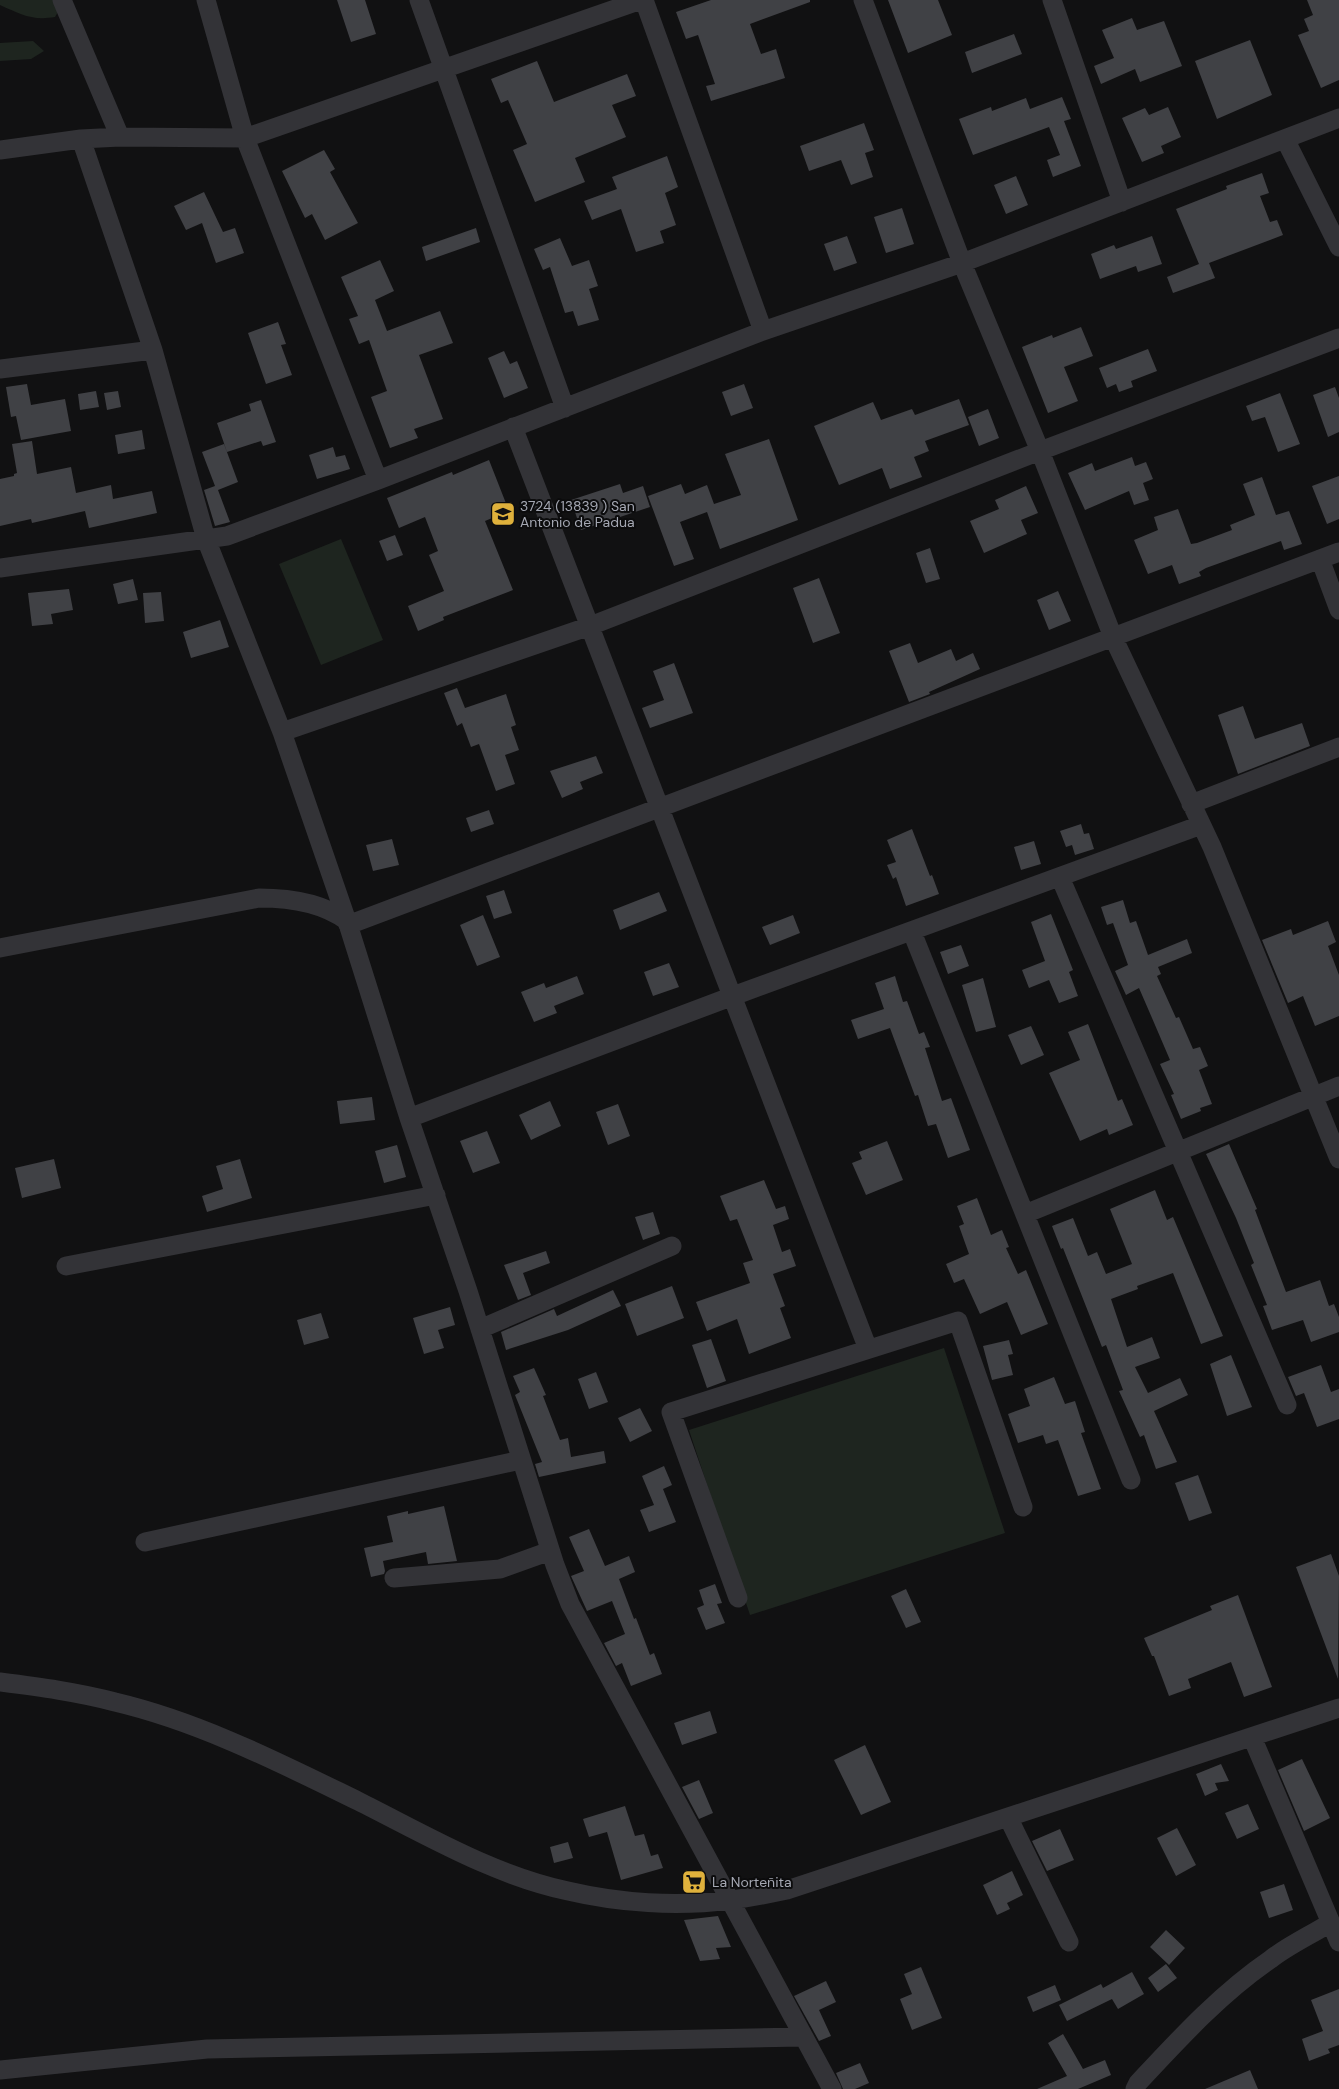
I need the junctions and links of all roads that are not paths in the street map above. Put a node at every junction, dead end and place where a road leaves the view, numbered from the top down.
1 (62, 0) edge
2 (206, 0) edge
3 (419, 0) edge
4 (643, 0) edge
5 (863, 0) edge
6 (1052, 0) edge
7 (443, 69) junction
8 (1339, 118) edge
9 (120, 137) junction
10 (245, 138) junction
11 (81, 139) junction
12 (1285, 139) junction
13 (0, 150) edge
14 (1122, 202) junction
15 (1339, 247) edge
16 (962, 263) junction
17 (764, 331) junction
18 (1339, 338) edge
19 (153, 350) junction
20 (0, 369) edge
21 (564, 408) junction
22 (514, 427) junction
23 (1040, 451) junction
24 (378, 480) junction
25 (206, 539) junction
26 (1339, 552) edge
27 (1320, 559) junction
28 (0, 568) edge
29 (1339, 610) edge
30 (590, 626) junction
31 (1113, 637) junction
32 (282, 732) junction
33 (1339, 747) edge
34 (1191, 804) junction
35 (660, 808) junction
36 (1201, 825) junction
37 (1060, 877) junction
38 (347, 923) junction
39 (912, 932) junction
40 (0, 948) edge
41 (732, 996) junction
42 (1339, 1086) edge
43 (1313, 1096) junction
44 (409, 1118) junction
45 (1178, 1152) junction
46 (1339, 1159) edge
47 (436, 1195) junction
48 (1025, 1214) junction
49 (672, 1246) dead end
50 (66, 1266) dead end
51 (480, 1329) junction
52 (868, 1349) junction
53 (1287, 1405) dead end
54 (521, 1460) junction
55 (1131, 1480) dead end
56 (1023, 1507) dead end
57 (145, 1542) dead end
58 (550, 1551) junction
59 (394, 1578) dead end
60 (738, 1598) dead end
61 (0, 1682) edge
62 (1339, 1708) edge
63 (1252, 1737) junction
64 (1008, 1817) junction
65 (729, 1900) junction
66 (1330, 1923) junction
67 (1069, 1942) dead end
68 (1339, 1942) edge
69 (802, 2037) junction
70 (0, 2070) edge
71 (832, 2089) edge
72 (1135, 2089) edge

1 - 9 street
2 - 10 street
3 - 7 street
4 - 7 street
4 - 17 street
5 - 16 street
6 - 14 street
7 - 10 street
7 - 21 street
8 - 12 street
9 - 10 street
9 - 11 street
10 - 24 street
11 - 13 street
11 - 19 street
12 - 14 street
12 - 15 street
14 - 16 street
16 - 17 street
16 - 23 street
17 - 21 street
18 - 23 street
19 - 20 street
19 - 25 street
21 - 22 street
22 - 24 street
22 - 30 street
23 - 30 street
23 - 31 street
24 - 25 street
25 - 28 street
25 - 32 street
26 - 27 street
27 - 29 street
27 - 31 street
30 - 32 street
30 - 35 street
31 - 34 street
31 - 35 street
32 - 38 street
33 - 34 street
34 - 36 street
35 - 38 street
35 - 41 street
36 - 37 street
36 - 43 street
37 - 39 street
37 - 45 street
38 - 40 street
38 - 44 street
39 - 41 street
39 - 48 street
41 - 44 street
41 - 52 street
42 - 43 street
43 - 45 street
43 - 46 street
44 - 47 street
45 - 48 street
45 - 53 street
47 - 50 street
47 - 51 street
48 - 55 street
49 - 51 street
51 - 54 street
52 - 56 street
52 - 60 street
54 - 57 street
54 - 58 street
58 - 59 street
58 - 65 street
61 - 65 street
62 - 63 street
63 - 64 street
63 - 66 street
64 - 65 street
64 - 67 street
65 - 69 street
66 - 68 street
66 - 72 street
69 - 70 street
69 - 71 street

